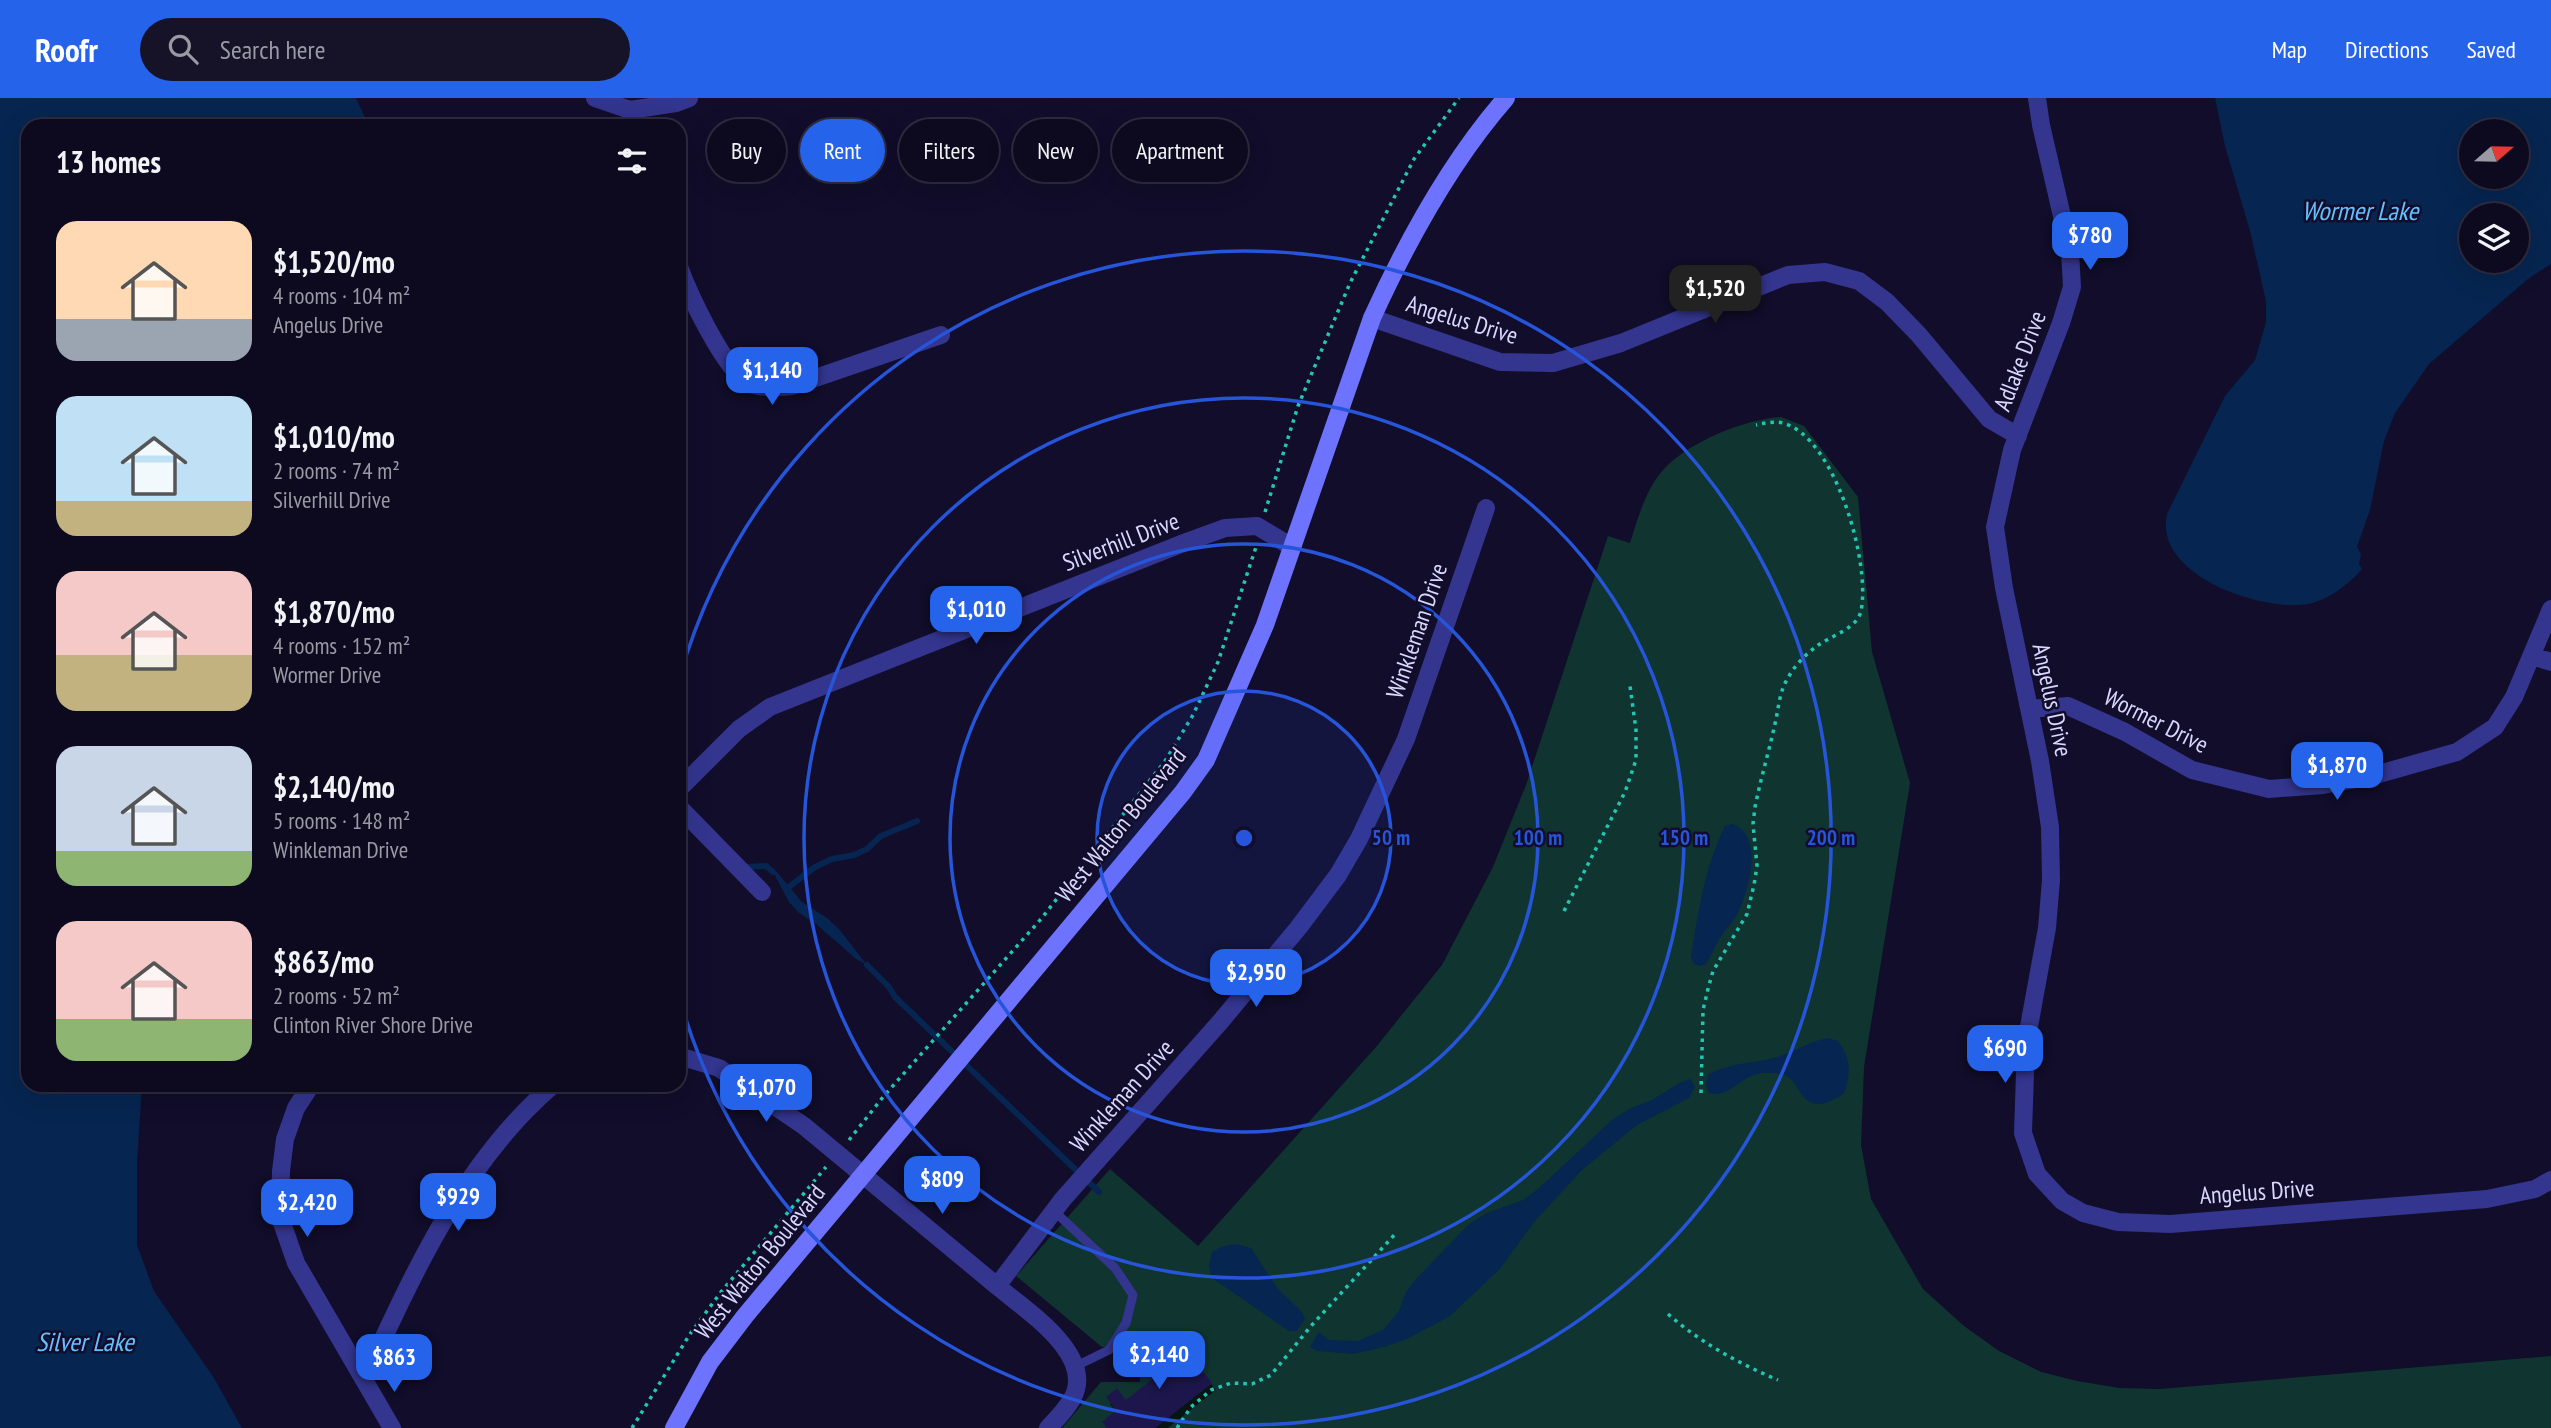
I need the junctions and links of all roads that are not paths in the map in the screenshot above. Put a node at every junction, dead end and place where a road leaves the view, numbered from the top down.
1 (595, 98) edge
2 (689, 98) edge
3 (1506, 98) edge
4 (2037, 98) edge
5 (641, 117) edge
6 (686, 282) edge
7 (1372, 318) junction
8 (941, 335) dead end
9 (2018, 436) junction
10 (1486, 508) dead end
11 (1292, 547) junction
12 (2551, 608) edge
13 (2532, 656) junction
14 (2551, 662) edge
15 (2029, 709) junction
16 (686, 782) edge
17 (686, 814) edge
18 (761, 892) dead end
19 (686, 1058) edge
20 (306, 1092) edge
21 (545, 1092) edge
22 (862, 1176) junction
23 (2551, 1180) edge
24 (1054, 1211) junction
25 (997, 1286) junction
26 (1076, 1366) junction
27 (364, 1380) junction
28 (1056, 1425) edge
29 (392, 1428) edge
30 (674, 1428) edge

1 - 5 street
2 - 5 street
3 - 7 main road, West Walton Boulevard
4 - 9 street, Adlake Drive
6 - 8 street
7 - 9 street, Angelus Drive
7 - 11 main road, West Walton Boulevard
9 - 15 street, Angelus Drive
10 - 24 street, Winkleman Drive
11 - 16 street, Silverhill Drive
11 - 22 main road, West Walton Boulevard
12 - 13 street, Wormer Drive
13 - 14 street
13 - 15 street, Wormer Drive
15 - 23 street, Angelus Drive
17 - 18 street
19 - 22 street
20 - 27 street
21 - 27 street
22 - 25 street
22 - 30 main road, West Walton Boulevard
24 - 25 street, Winkleman Drive
24 - 26 lane
25 - 26 street
26 - 28 street
27 - 29 street

